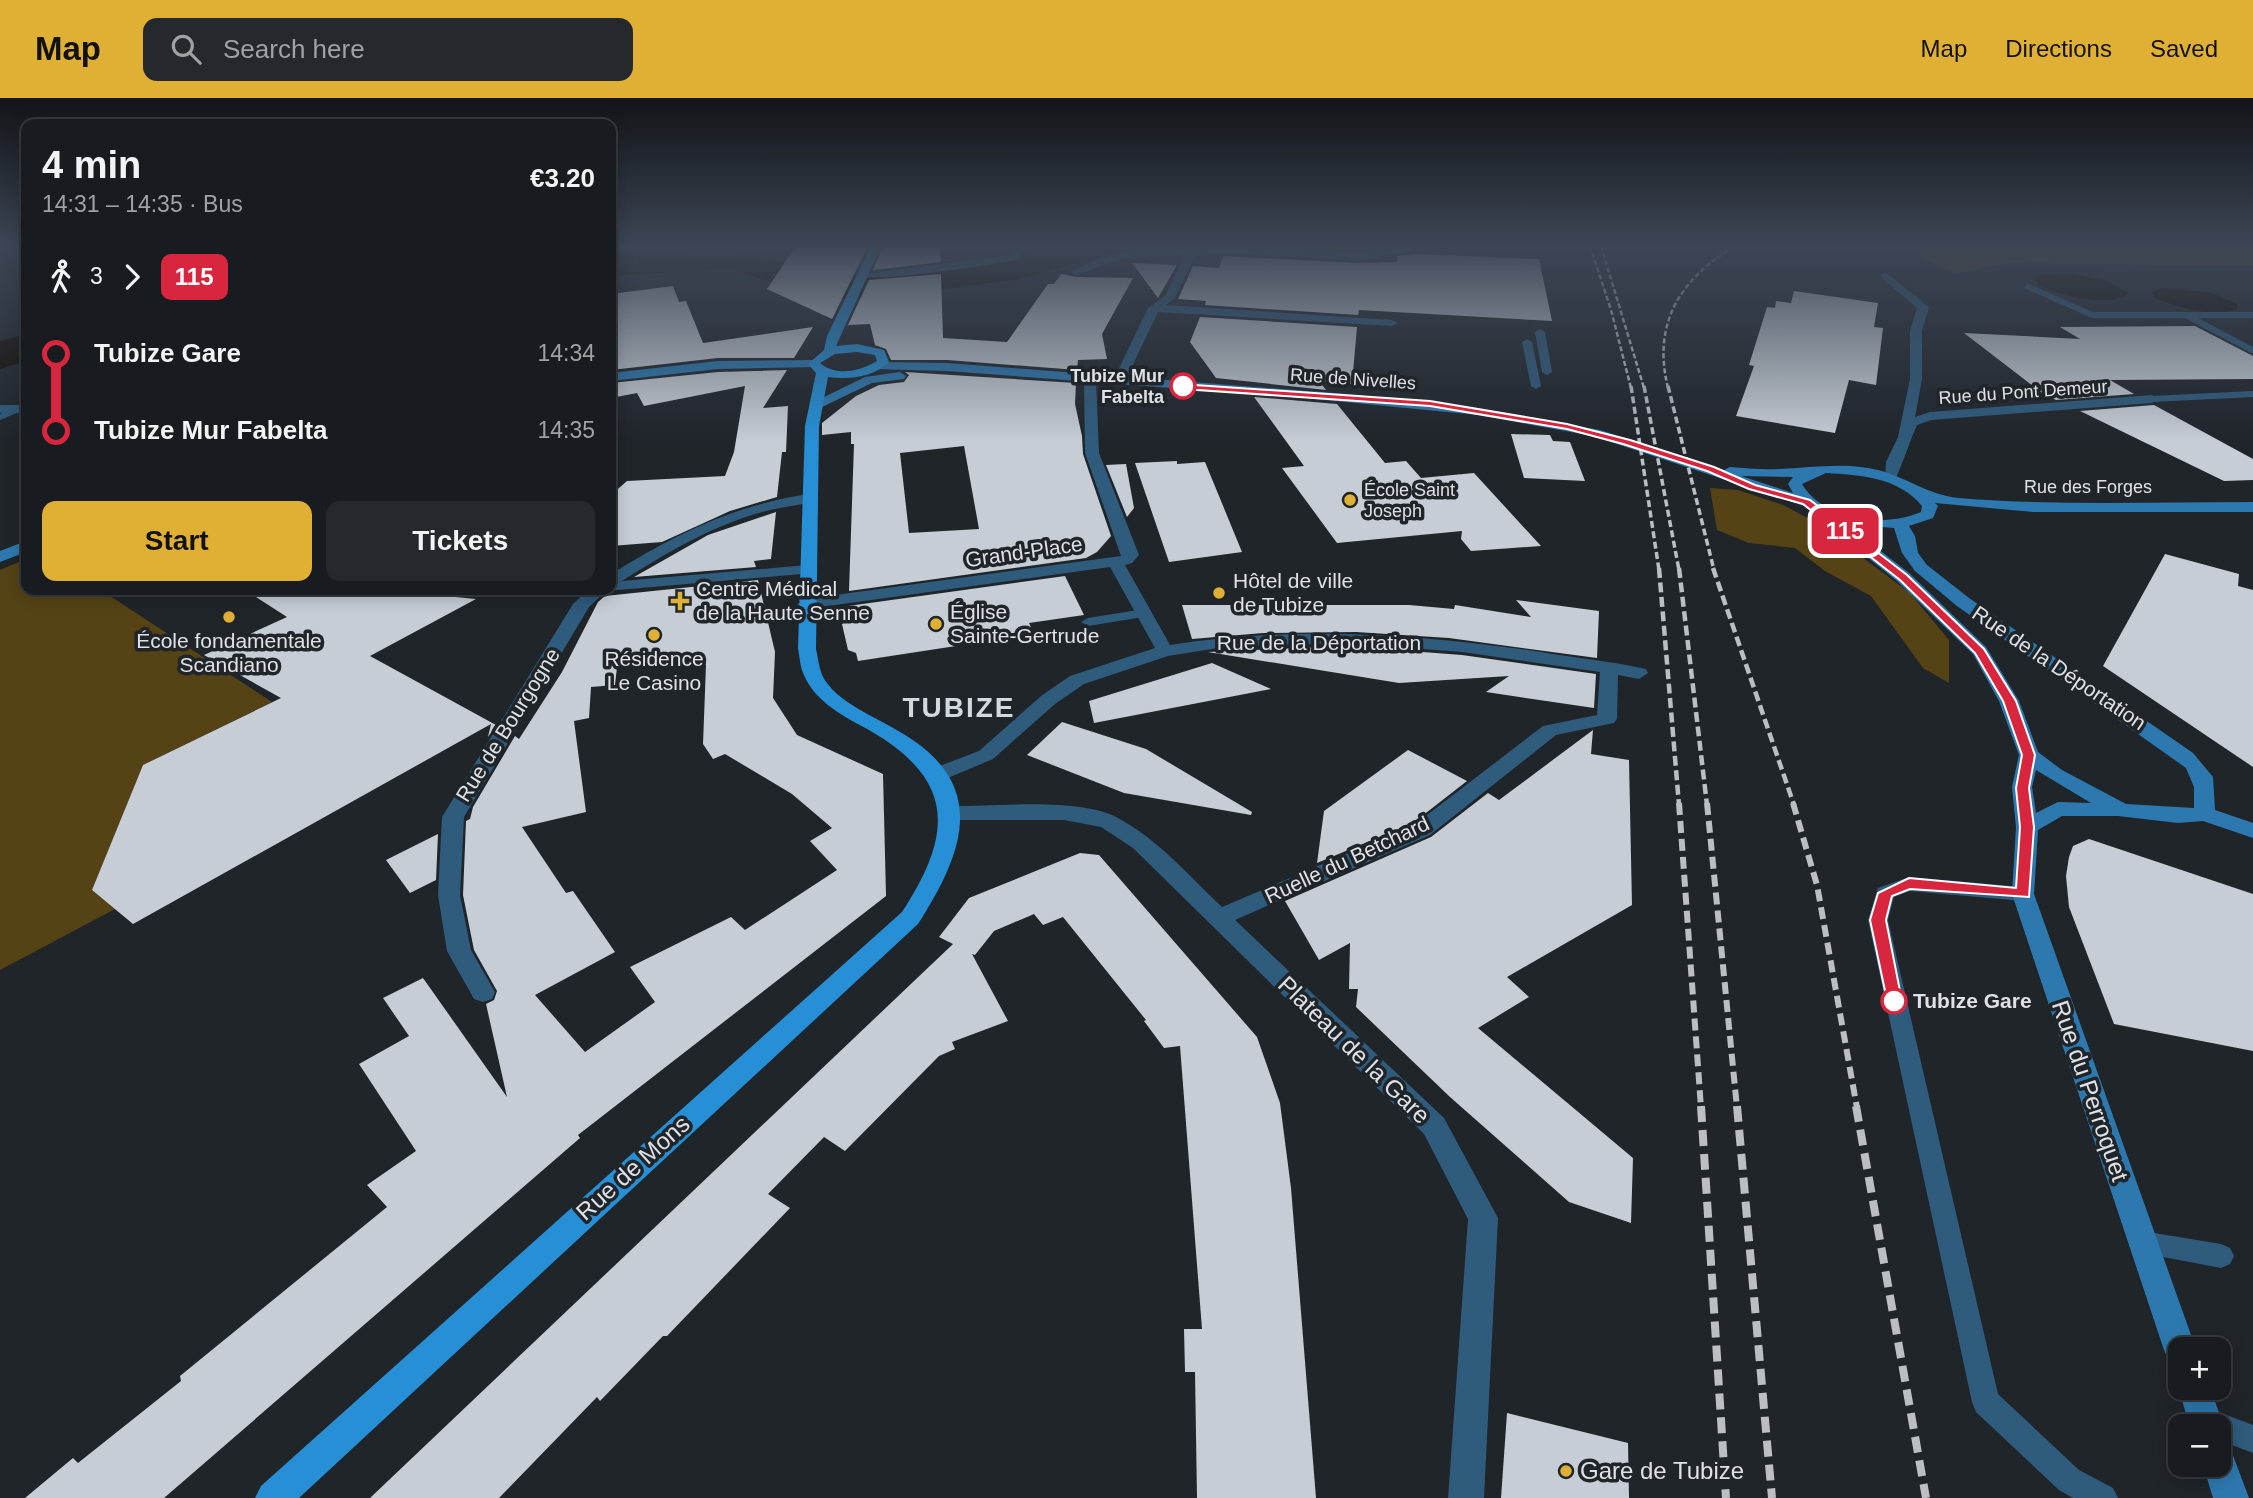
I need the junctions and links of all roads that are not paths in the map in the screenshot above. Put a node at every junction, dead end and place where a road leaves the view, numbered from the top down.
1 (846, 311) edge
2 (1152, 311) edge
3 (1207, 311) edge
4 (1922, 311) edge
5 (2084, 311) edge
6 (2253, 315) edge
7 (2186, 316) junction
8 (843, 320) junction
9 (1392, 323) dead end
10 (1540, 332) dead end
11 (1527, 342) dead end
12 (858, 348) junction
13 (2253, 351) edge
14 (822, 360) junction
15 (879, 360) junction
16 (985, 370) junction
17 (1547, 372) dead end
18 (849, 374) junction
19 (616, 376) edge
20 (1090, 379) junction
21 (1119, 381) junction
22 (1536, 386) dead end
23 (2253, 394) edge
24 (2152, 398) joint
25 (818, 401) junction
26 (21, 409) edge
27 (1, 413) edge
28 (1904, 435) junction
29 (1710, 469) junction
30 (1809, 472) junction
31 (1890, 477) junction
32 (1924, 496) junction
33 (810, 498) junction
34 (1811, 504) junction
35 (2253, 507) edge
36 (1900, 525) junction
37 (21, 548) edge
38 (0, 557) edge
39 (1116, 563) junction
40 (807, 570) junction
41 (616, 578) edge
42 (616, 587) edge
43 (592, 595) edge
44 (806, 604) junction
45 (1144, 613) junction
46 (1088, 622) dead end
47 (1165, 651) junction
48 (1609, 668) junction
49 (1639, 673) dead end
50 (2028, 755) junction
51 (936, 775) junction
52 (2121, 810) junction
53 (952, 813) junction
54 (2204, 814) junction
55 (2027, 827) junction
56 (2253, 831) edge
57 (2023, 894) junction
58 (1218, 918) junction
59 (483, 992) dead end
60 (2142, 1242) junction
61 (2221, 1256) dead end
62 (2175, 1337) edge
63 (2231, 1432) edge
64 (2253, 1439) edge
65 (2224, 1477) edge
66 (274, 1498) edge
67 (1466, 1498) edge
68 (2103, 1498) edge
69 (2231, 1498) edge

1 - 8 main road
2 - 21 street
3 - 9 street
4 - 28 street, Rue du Pont Demeur
5 - 7 lane
6 - 7 lane
7 - 13 lane
8 - 12 main road
8 - 14 main road
10 - 17 lane
11 - 22 lane
12 - 14 main road
12 - 15 main road
14 - 18 main road
14 - 19 main road
14 - 25 main road
15 - 16 main road, Rue de Nivelles
15 - 18 main road
16 - 20 main road, Rue de Nivelles
16 - 25 main road
18 - 25 main road
20 - 21 main road, Rue de Nivelles
20 - 39 street
21 - 29 main road, Rue de Nivelles
23 - 24 lane
24 - 28 street, Rue du Pont Demeur
25 - 33 main road
26 - 27 street
28 - 31 street, Rue du Pont Demeur
29 - 30 main road, Rue de Nivelles
29 - 34 main road, Rue de Nivelles
30 - 31 main road, Rue de Nivelles
30 - 34 main road
31 - 32 main road, Rue des Forges
32 - 35 main road, Rue des Forges
32 - 36 main road
33 - 40 main road
33 - 41 street
34 - 36 main road, Rue de Nivelles
34 - 50 main road, Rue de la Déportation
36 - 54 main road, Rue de la Déportation
37 - 38 main road
39 - 44 street, Grand-Place
39 - 45 street
40 - 42 street
40 - 44 main road
43 - 59 street, Rue de Bourgogne
44 - 51 main road
45 - 46 lane
45 - 47 street
47 - 48 street, Rue de la Déportation
47 - 51 street
48 - 49 street, Rue de la Déportation
48 - 58 street, Ruelle du Betchard
50 - 52 main road
50 - 55 main road, Rue du Perroquet
51 - 53 main road
52 - 54 main road
52 - 55 main road
53 - 58 street, Plateau de la Gare
53 - 66 main road, Rue de Mons
54 - 56 main road
55 - 57 main road, Rue du Perroquet
57 - 60 main road, Rue du Perroquet
57 - 68 lane
58 - 67 street, Plateau de la Gare
60 - 61 lane
60 - 62 main road, Rue du Perroquet
63 - 64 lane
65 - 69 main road

